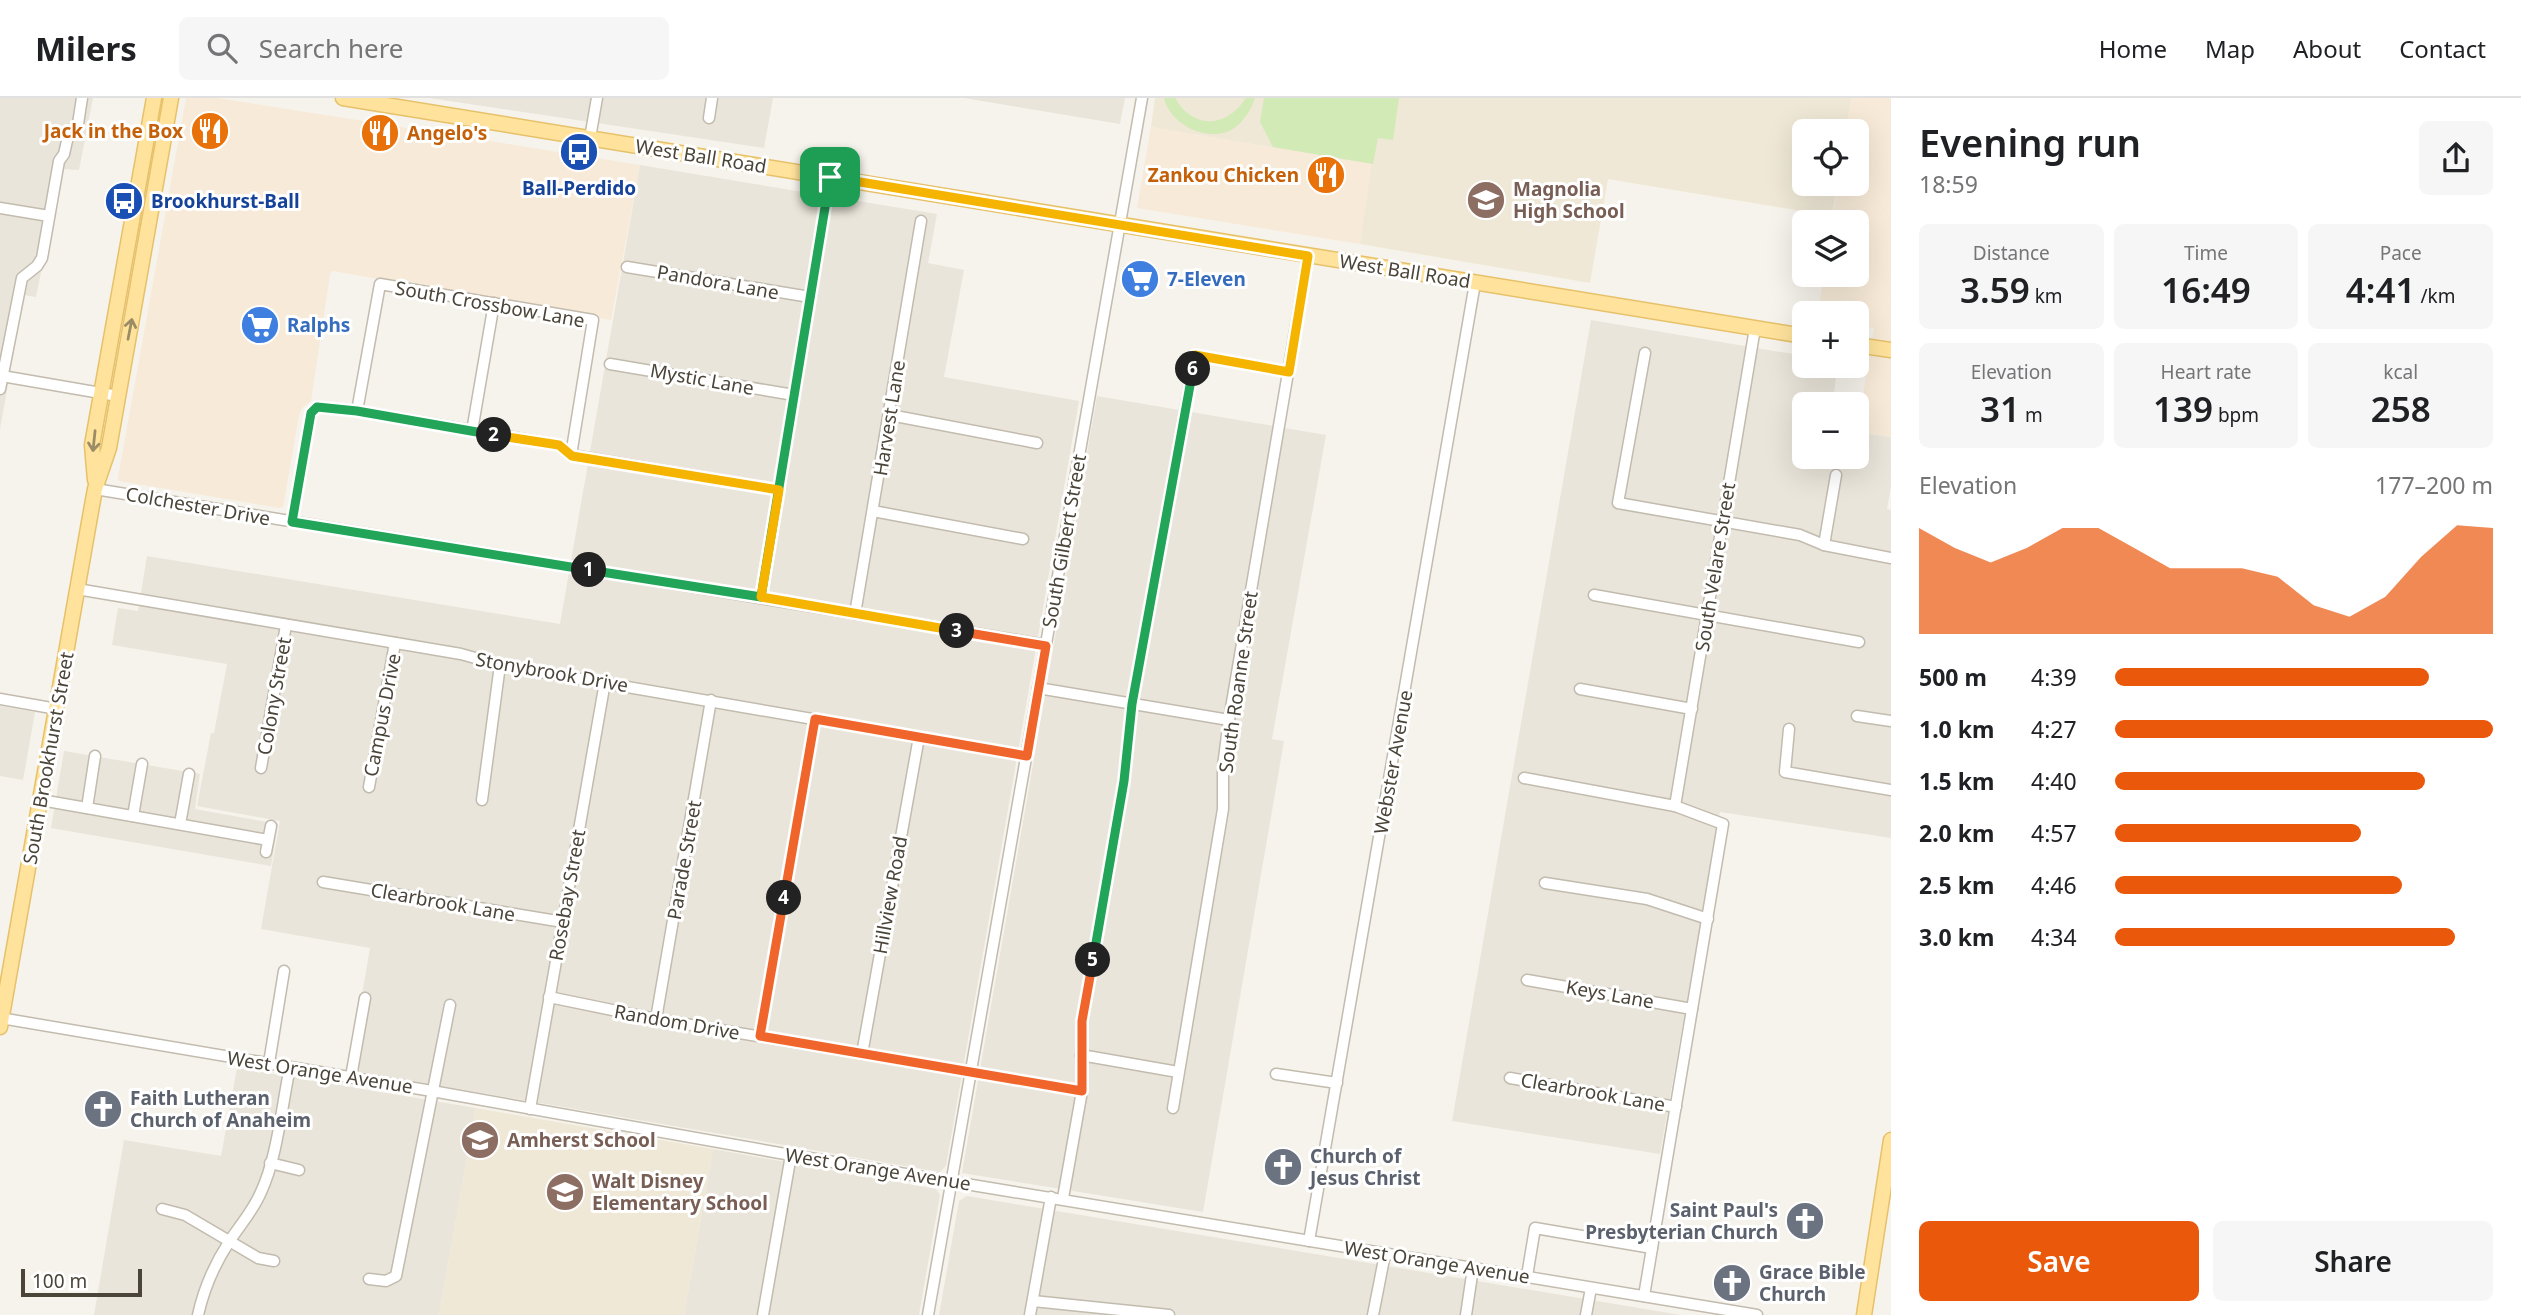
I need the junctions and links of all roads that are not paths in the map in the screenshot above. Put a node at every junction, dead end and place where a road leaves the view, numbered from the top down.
1 (82, 98) edge
2 (154, 98) edge
3 (171, 98) edge
4 (343, 98) edge
5 (597, 98) edge
6 (712, 98) edge
7 (1142, 98) edge
8 (709, 118) dead end
9 (590, 138) junction
10 (830, 177) junction
11 (0, 208) edge
12 (49, 216) junction
13 (921, 221) dead end
14 (1119, 225) junction
15 (1308, 256) junction
16 (626, 267) dead end
17 (1475, 283) junction
18 (810, 298) junction
19 (494, 303) junction
20 (1755, 328) junction
21 (1792, 335) edge
22 (1869, 347) edge
23 (1891, 350) edge
24 (1645, 353) dead end
25 (610, 364) dead end
26 (1289, 372) junction
27 (2, 376) junction
28 (0, 389) edge
29 (102, 394) junction
30 (794, 395) junction
31 (118, 396) junction
32 (357, 411) junction
33 (890, 415) junction
34 (472, 431) junction
35 (1037, 443) dead end
36 (572, 456) junction
37 (1836, 475) dead end
38 (95, 489) junction
39 (779, 490) junction
40 (873, 511) junction
41 (292, 522) junction
42 (1723, 522) junction
43 (1023, 539) dead end
44 (1824, 545) junction
45 (1891, 558) edge
46 (77, 589) junction
47 (1594, 595) dead end
48 (761, 597) junction
49 (855, 614) junction
50 (1707, 615) junction
51 (286, 625) junction
52 (1859, 642) dead end
53 (396, 643) junction
54 (1046, 646) junction
55 (500, 665) junction
56 (605, 682) junction
57 (1038, 688) junction
58 (1580, 689) dead end
59 (0, 699) edge
60 (711, 701) junction
61 (1132, 704) junction
62 (57, 709) junction
63 (1692, 709) junction
64 (1857, 716) dead end
65 (815, 719) junction
66 (1229, 720) junction
67 (1891, 721) edge
68 (1789, 729) dead end
69 (919, 737) junction
70 (96, 756) dead end
71 (1027, 756) junction
72 (142, 764) dead end
73 (261, 768) dead end
74 (189, 774) dead end
75 (1524, 778) dead end
76 (369, 787) dead end
77 (1891, 790) edge
78 (41, 800) junction
79 (482, 800) dead end
80 (1675, 806) junction
81 (87, 808) junction
82 (133, 816) junction
83 (180, 824) junction
84 (271, 826) dead end
85 (268, 840) junction
86 (266, 852) dead end
87 (323, 882) dead end
88 (1545, 883) dead end
89 (1707, 919) junction
90 (563, 922) junction
91 (284, 971) dead end
92 (1527, 980) dead end
93 (549, 997) junction
94 (365, 998) dead end
95 (450, 1004) dead end
96 (1692, 1009) junction
97 (656, 1019) junction
98 (0, 1021) edge
99 (760, 1036) junction
100 (862, 1054) junction
101 (1081, 1055) junction
102 (269, 1063) junction
103 (290, 1067) junction
104 (972, 1072) junction
105 (1178, 1072) junction
106 (1276, 1074) dead end
107 (351, 1077) junction
108 (1510, 1078) dead end
109 (1336, 1083) junction
110 (432, 1091) junction
111 (1082, 1091) junction
112 (1676, 1107) junction
113 (1173, 1108) dead end
114 (530, 1109) junction
115 (1891, 1140) edge
116 (791, 1155) junction
117 (270, 1163) junction
118 (299, 1170) dead end
119 (953, 1181) junction
120 (1886, 1194) edge
121 (1057, 1198) junction
122 (162, 1209) dead end
123 (230, 1241) junction
124 (1309, 1241) junction
125 (1652, 1248) junction
126 (1385, 1254) junction
127 (274, 1261) dead end
128 (1473, 1268) junction
129 (1527, 1276) junction
130 (369, 1279) dead end
131 (1591, 1288) junction
132 (1644, 1296) junction
133 (1033, 1301) junction
134 (198, 1315) edge
135 (763, 1315) edge
136 (928, 1315) edge
137 (1030, 1315) edge
138 (1169, 1315) edge
139 (1373, 1315) edge
140 (1466, 1315) edge
141 (1586, 1315) edge
142 (1754, 1315) edge
143 (1864, 1315) edge

1 - 12 street
2 - 29 main road, South Brookhurst Street
31 -> 3 main road, South Brookhurst Street
4 - 9 main road, West Ball Road
5 - 9 street
6 - 8 street
7 - 14 street, South Gilbert Street
9 - 10 main road, West Ball Road
10 - 14 main road, West Ball Road
10 - 18 street
11 - 12 street
12 - 27 street
13 - 33 street, Harvest Lane
14 - 15 main road, West Ball Road
14 - 54 street, South Gilbert Street
15 - 17 main road, West Ball Road
15 - 26 street, South Roanne Street
16 - 18 street, Pandora Lane
17 - 20 main road, West Ball Road
17 - 109 street, Webster Avenue
18 - 30 street
19 - 32 street, South Crossbow Lane
19 - 34 street
19 - 36 street, South Crossbow Lane
20 - 21 main road, West Ball Road
20 - 42 street, South Velare Street
22 - 23 main road
24 - 42 street
25 - 30 street, Mystic Lane
26 - 61 street
26 - 66 street, South Roanne Street
27 - 28 street
27 - 29 street
29 - 31 street
29 -> 38 main road, South Brookhurst Street
30 - 39 street
31 - 38 main road, South Brookhurst Street
32 - 34 street
32 - 41 street
33 - 35 street
33 - 40 street, Harvest Lane
34 - 36 street
36 - 39 street
37 - 44 street
38 - 41 street, Colchester Drive
38 - 46 main road, South Brookhurst Street
39 - 48 street
40 - 43 street
40 - 49 street, Harvest Lane
41 - 48 street, Colchester Drive
42 - 44 street
42 - 50 street, South Velare Street
44 - 45 street
46 - 51 street, Stonybrook Drive
46 - 62 main road, South Brookhurst Street
47 - 50 street
48 - 49 street, Colchester Drive
49 - 54 street, Colchester Drive
50 - 52 street
50 - 63 street, South Velare Street
51 - 53 street, Stonybrook Drive
51 - 73 street, Colony Street
53 - 55 street, Stonybrook Drive
53 - 76 street, Campus Drive
54 - 57 street, South Gilbert Street
55 - 56 street, Stonybrook Drive
55 - 79 street
56 - 60 street, Stonybrook Drive
56 - 90 street, Rosebay Street
57 - 61 street
57 - 71 street, South Gilbert Street
58 - 63 street
59 - 62 street
60 - 65 street, Stonybrook Drive
60 - 97 street, Parade Street
61 - 66 street
61 - 101 street
62 - 78 main road, South Brookhurst Street
63 - 80 street, South Velare Street
64 - 67 street
65 - 69 street, Stonybrook Drive
65 - 99 street
66 - 105 street, South Roanne Street
68 - 77 street
69 - 71 street, Stonybrook Drive
69 - 100 street, Hillview Road
70 - 81 street
71 - 104 street, South Gilbert Street
72 - 82 street
74 - 83 street
75 - 80 street
78 - 81 street
78 - 98 main road, South Brookhurst Street
80 - 89 street
81 - 82 street
82 - 83 street
83 - 85 street
84 - 85 street
85 - 86 street
87 - 90 street, Clearbrook Lane
88 - 89 street
89 - 96 street
90 - 93 street, Rosebay Street
91 - 102 street
92 - 96 street, Keys Lane
93 - 97 street, Random Drive
93 - 114 street, Rosebay Street
94 - 107 street
95 - 110 street
96 - 112 street
97 - 99 street, Random Drive
98 - 102 street, West Orange Avenue
99 - 100 street, Random Drive
100 - 104 street, Random Drive
101 - 105 street
101 - 111 street
102 - 103 street, West Orange Avenue
103 - 107 street, West Orange Avenue
103 - 117 street
104 - 111 street, Random Drive
104 - 119 street, South Gilbert Street
105 - 113 street, South Roanne Street
106 - 109 street
107 - 110 street, West Orange Avenue
108 - 112 street, Clearbrook Lane
109 - 124 street, Webster Avenue
110 - 114 street, West Orange Avenue
110 - 130 street
111 - 121 street
112 - 125 street
114 - 116 street, West Orange Avenue
115 - 120 main road
116 - 119 street, West Orange Avenue
116 - 135 street
117 - 118 street
117 - 123 street
119 - 121 street, West Orange Avenue
119 - 136 street, South Gilbert Street
120 - 143 main road
121 - 124 street, West Orange Avenue
121 - 133 street
122 - 123 street
123 - 127 street
123 - 134 street
124 - 126 street, West Orange Avenue
125 - 129 street
125 - 132 street
126 - 128 street, West Orange Avenue
126 - 139 street
128 - 129 street, West Orange Avenue
128 - 140 street
129 - 131 street, West Orange Avenue
131 - 132 street, West Orange Avenue
131 - 141 street
132 - 142 street, West Orange Avenue
133 - 137 street
133 - 138 street

